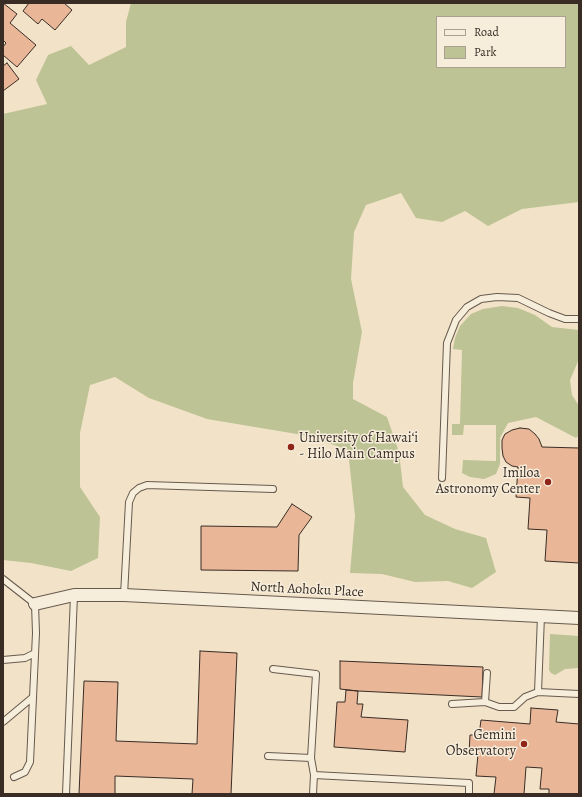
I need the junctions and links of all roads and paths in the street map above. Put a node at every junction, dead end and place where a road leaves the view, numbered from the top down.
1 (579, 319) edge
2 (442, 478) dead end
3 (273, 489) dead end
4 (3, 579) edge
5 (74, 595) junction
6 (124, 595) junction
7 (35, 604) junction
8 (541, 616) junction
9 (579, 618) edge
10 (35, 653) junction
11 (3, 660) edge
12 (272, 669) dead end
13 (487, 673) dead end
14 (538, 692) junction
15 (579, 694) edge
16 (33, 697) junction
17 (485, 702) junction
18 (452, 704) dead end
19 (3, 722) edge
20 (268, 756) dead end
21 (311, 758) junction
22 (314, 775) junction
23 (14, 777) dead end
24 (66, 794) edge
25 (313, 794) edge
26 (469, 794) edge

1 - 2 lane
3 - 6 lane
4 - 7 lane
5 - 6 street, North Aohoku Place
5 - 7 street, North Aohoku Place
5 - 24 lane
6 - 8 street, North Aohoku Place
7 - 10 lane
8 - 9 street, North Aohoku Place
8 - 14 lane
10 - 11 lane
10 - 16 lane
12 - 21 lane
13 - 17 lane
14 - 15 lane
14 - 17 lane
16 - 19 lane
16 - 23 lane
17 - 18 lane
20 - 21 lane
21 - 22 lane
22 - 25 lane
22 - 26 lane

